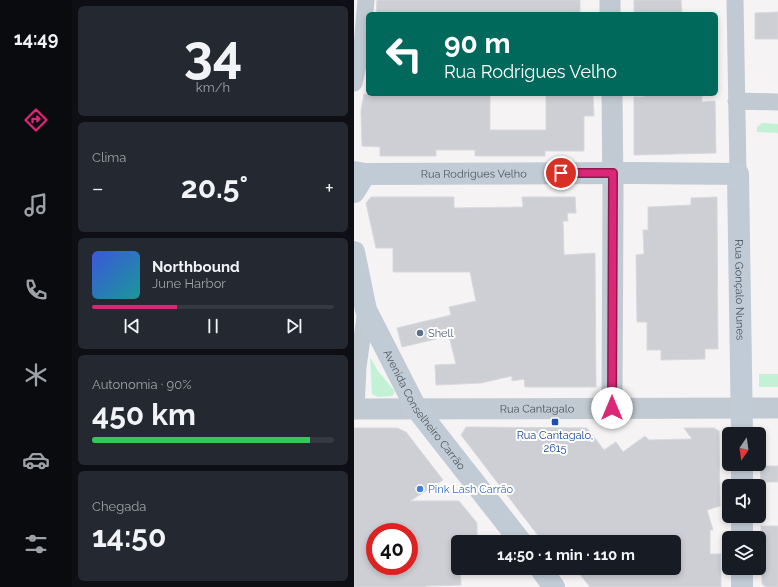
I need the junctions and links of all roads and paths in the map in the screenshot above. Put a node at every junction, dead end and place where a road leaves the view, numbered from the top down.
1 (366, 0) edge
2 (610, 0) edge
3 (735, 0) edge
4 (610, 12) edge
5 (354, 83) edge
6 (612, 96) edge
7 (736, 101) junction
8 (778, 102) edge
9 (360, 173) edge
10 (613, 173) junction
11 (730, 174) junction
12 (354, 192) edge
13 (354, 252) edge
14 (366, 310) junction
15 (416, 408) junction
16 (612, 408) junction
17 (742, 408) junction
18 (778, 408) edge
19 (355, 409) edge
20 (742, 427) edge
21 (516, 535) edge
22 (545, 575) edge
23 (742, 575) edge
24 (554, 587) edge
25 (742, 587) edge

1 - 5 street
2 - 4 street
3 - 7 street, Rua Gonçalo Nunes
6 - 10 street
7 - 8 street
7 - 11 street, Rua Gonçalo Nunes
9 - 10 main road, Rua Rodrigues Velho
9 - 12 main road
10 - 11 main road, Rua Rodrigues Velho
10 - 16 street
11 - 17 main road, Rua Gonçalo Nunes
13 - 14 main road, Avenida Conselheiro Carrão
14 - 15 main road, Avenida Conselheiro Carrão
14 - 19 street, Avenida Conselheiro Carrão
15 - 16 street, Rua Cantagalo
15 - 19 street, Rua Cantagalo
15 - 21 main road, Avenida Conselheiro Carrão
16 - 17 street, Rua Cantagalo
17 - 18 street, Rua Cantagalo
17 - 20 main road, Rua Gonçalo Nunes
22 - 24 main road
23 - 25 main road

